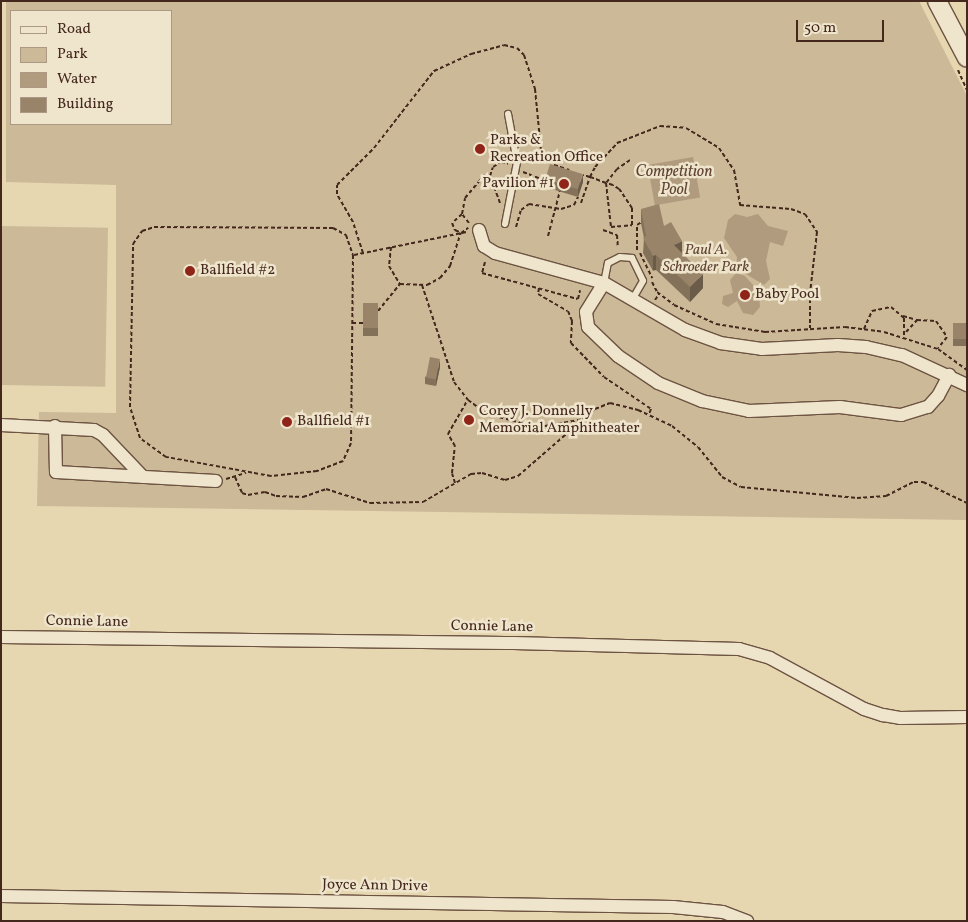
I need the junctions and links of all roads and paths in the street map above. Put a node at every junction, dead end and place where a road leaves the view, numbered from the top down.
1 (937, 1) edge
2 (967, 58) edge
3 (508, 114) dead end
4 (630, 160) dead end
5 (572, 171) edge
6 (581, 174) edge
7 (490, 176) dead end
8 (590, 177) junction
9 (606, 183) junction
10 (560, 191) edge
11 (578, 197) edge
12 (581, 203) dead end
13 (555, 208) junction
14 (462, 214) junction
15 (648, 220) edge
16 (505, 224) dead end
17 (516, 227) dead end
18 (479, 230) joint
19 (603, 230) dead end
20 (462, 233) junction
21 (548, 236) dead end
22 (391, 248) junction
23 (621, 248) dead end
24 (631, 248) dead end
25 (637, 250) junction
26 (363, 253) junction
27 (486, 254) dead end
28 (353, 255) junction
29 (651, 280) junction
30 (604, 283) junction
31 (400, 284) junction
32 (422, 285) junction
33 (648, 287) dead end
34 (539, 288) junction
35 (581, 288) dead end
36 (659, 294) junction
37 (632, 300) junction
38 (650, 300) dead end
39 (378, 311) edge
40 (902, 315) junction
41 (917, 320) junction
42 (352, 323) junction
43 (363, 323) edge
44 (810, 328) junction
45 (864, 329) junction
46 (906, 332) junction
47 (904, 337) junction
48 (938, 349) junction
49 (967, 370) edge
50 (949, 375) junction
51 (967, 386) edge
52 (468, 400) junction
53 (650, 414) junction
54 (584, 419) junction
55 (567, 423) junction
56 (1, 425) edge
57 (55, 426) junction
58 (570, 431) junction
59 (248, 472) junction
60 (142, 477) junction
61 (235, 477) junction
62 (216, 481) joint
63 (455, 483) junction
64 (967, 503) edge
65 (1, 637) edge
66 (967, 717) edge
67 (1, 896) edge
68 (747, 921) edge

1 - 2 street
3 - 16 lane
4 - 9 path
5 - 26 path
6 - 8 path
7 - 14 path
8 - 9 path
8 - 12 path
8 - 44 path
9 - 9 path
10 - 13 path
11 - 13 path
13 - 17 path
13 - 21 path
14 - 20 path
14 - 20 path
15 - 25 path
18 - 20 path
18 - 30 street
19 - 23 path
20 - 22 path
20 - 32 path
22 - 26 path
22 - 31 path
24 - 25 path
25 - 29 path
26 - 28 path
27 - 34 path
28 - 42 path
28 - 59 path
29 - 33 path
29 - 36 path
30 - 37 street
30 - 37 lane
30 - 50 street
31 - 32 path
31 - 39 path
32 - 52 path
34 - 35 path
34 - 53 path
36 - 38 path
36 - 44 path
37 - 50 street
40 - 41 path
40 - 45 path
40 - 46 path
41 - 46 path
41 - 48 path
42 - 43 path
42 - 59 path
44 - 45 path
45 - 47 path
46 - 47 path
47 - 48 path
48 - 49 path
50 - 51 street
52 - 55 path
52 - 63 path
53 - 54 path
53 - 64 path
54 - 55 path
54 - 58 path
55 - 58 path
56 - 57 street
57 - 60 street
57 - 60 street
58 - 63 path
59 - 61 path
60 - 62 street
61 - 62 path
61 - 63 path
65 - 66 street, Connie Lane
67 - 68 street, Joyce Ann Drive

